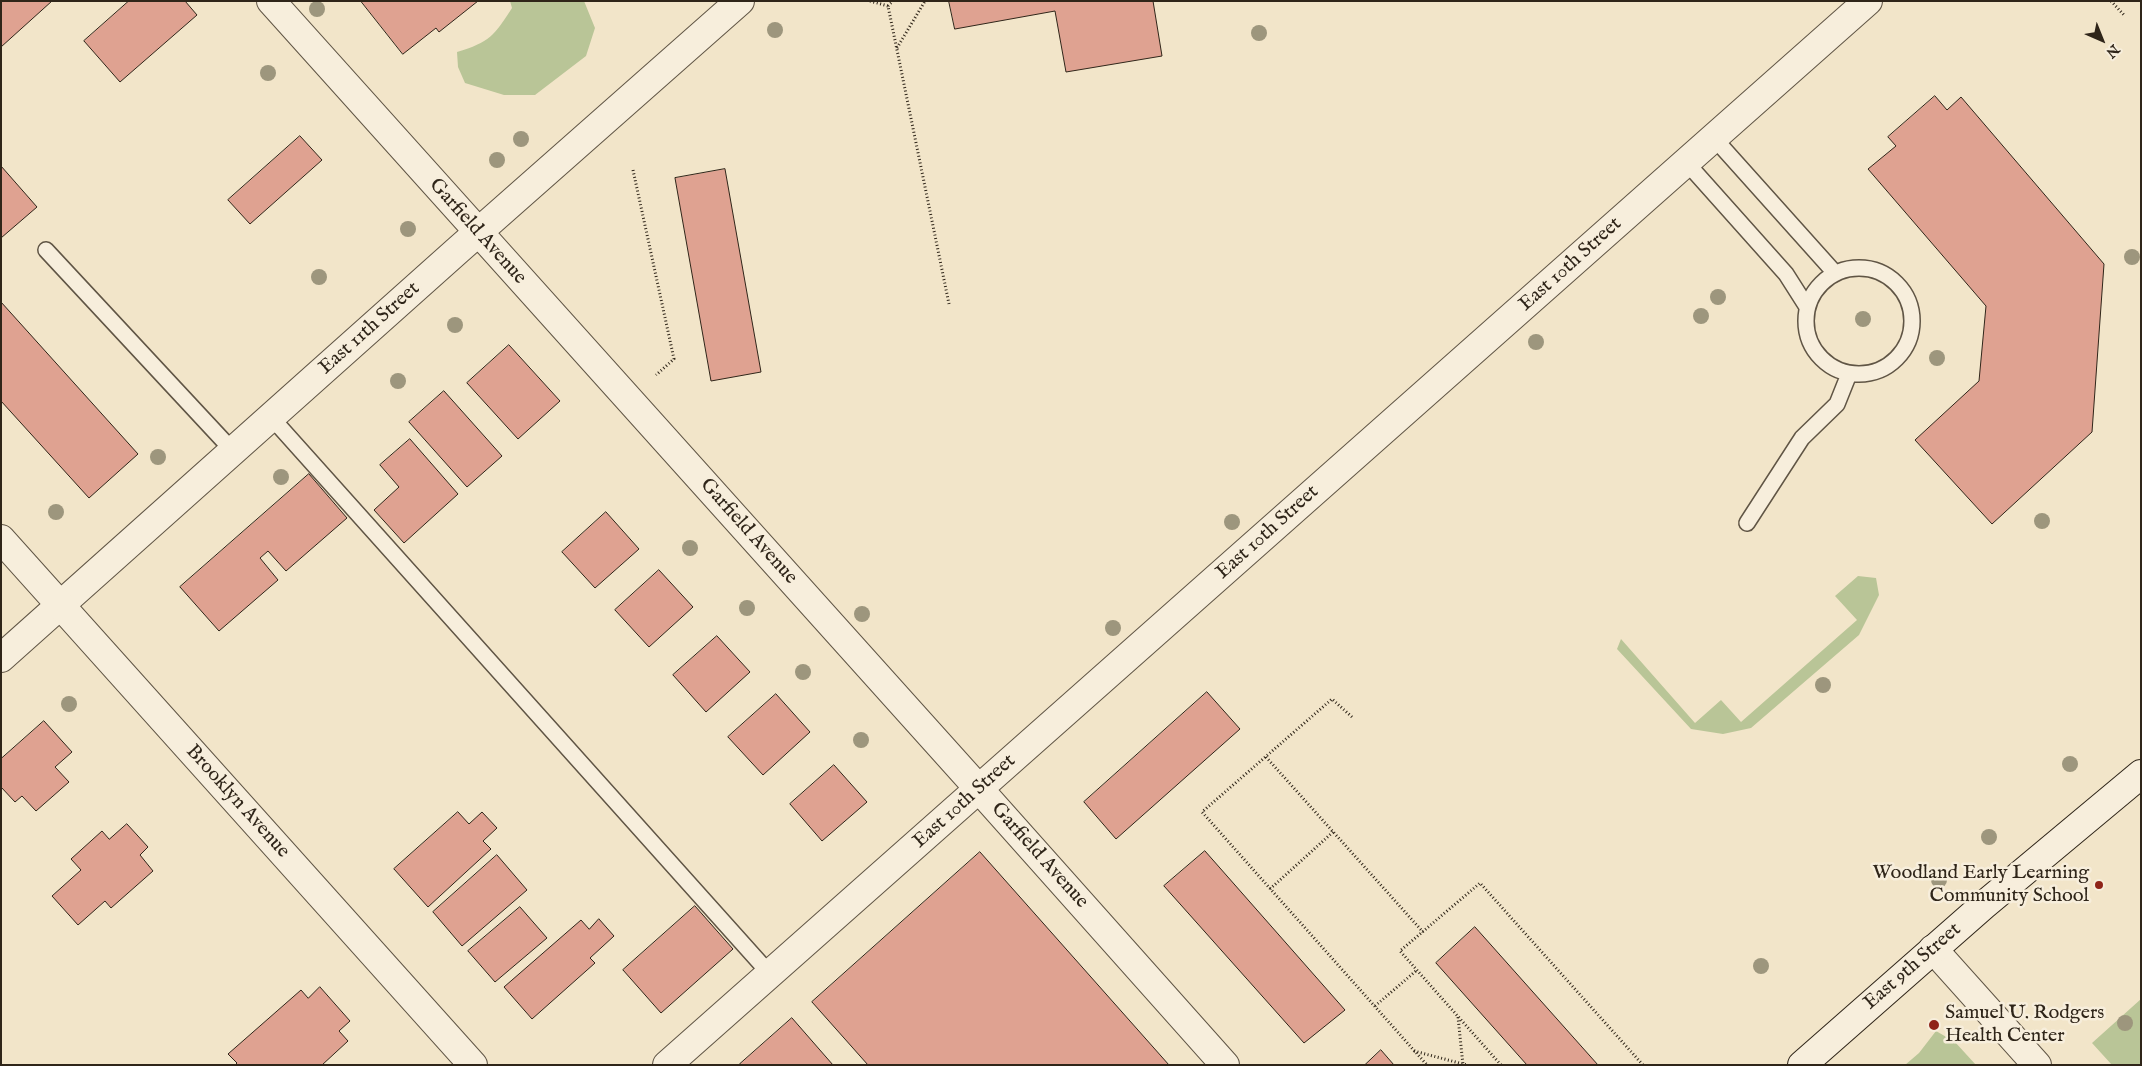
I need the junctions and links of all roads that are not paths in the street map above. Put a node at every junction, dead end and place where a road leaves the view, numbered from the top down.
1 (271, 1) edge
2 (740, 1) edge
3 (1868, 1) edge
4 (1714, 138) junction
5 (1686, 162) junction
6 (478, 232) junction
7 (46, 250) dead end
8 (1835, 273) junction
9 (1807, 307) junction
10 (1849, 374) junction
11 (271, 416) junction
12 (233, 451) junction
13 (1747, 523) dead end
14 (1, 539) edge
15 (60, 605) junction
16 (1, 658) edge
17 (2141, 774) edge
18 (979, 789) junction
19 (1933, 949) junction
20 (770, 974) junction
21 (473, 1065) edge
22 (667, 1065) edge
23 (1225, 1065) edge
24 (1802, 1065) edge
25 (2037, 1065) edge

1 - 6 street, Garfield Avenue
2 - 6 street, East 11th Street
3 - 4 street, East 10th Street
4 - 5 street, East 10th Street
4 - 8 lane
5 - 9 lane
5 - 18 street, East 10th Street
6 - 11 street, East 11th Street
6 - 18 street, Garfield Avenue
7 - 12 lane
8 - 9 lane
8 - 10 lane
9 - 10 lane
10 - 13 lane
11 - 12 street, East 11th Street
11 - 20 lane
12 - 15 street, East 11th Street
14 - 15 street, Brooklyn Avenue
15 - 16 street, East 11th Street
15 - 21 street, Brooklyn Avenue
17 - 19 street, East 9th Street
18 - 20 street, East 10th Street
18 - 23 street, Garfield Avenue
19 - 24 street, East 9th Street
19 - 25 street
20 - 22 street, East 10th Street

